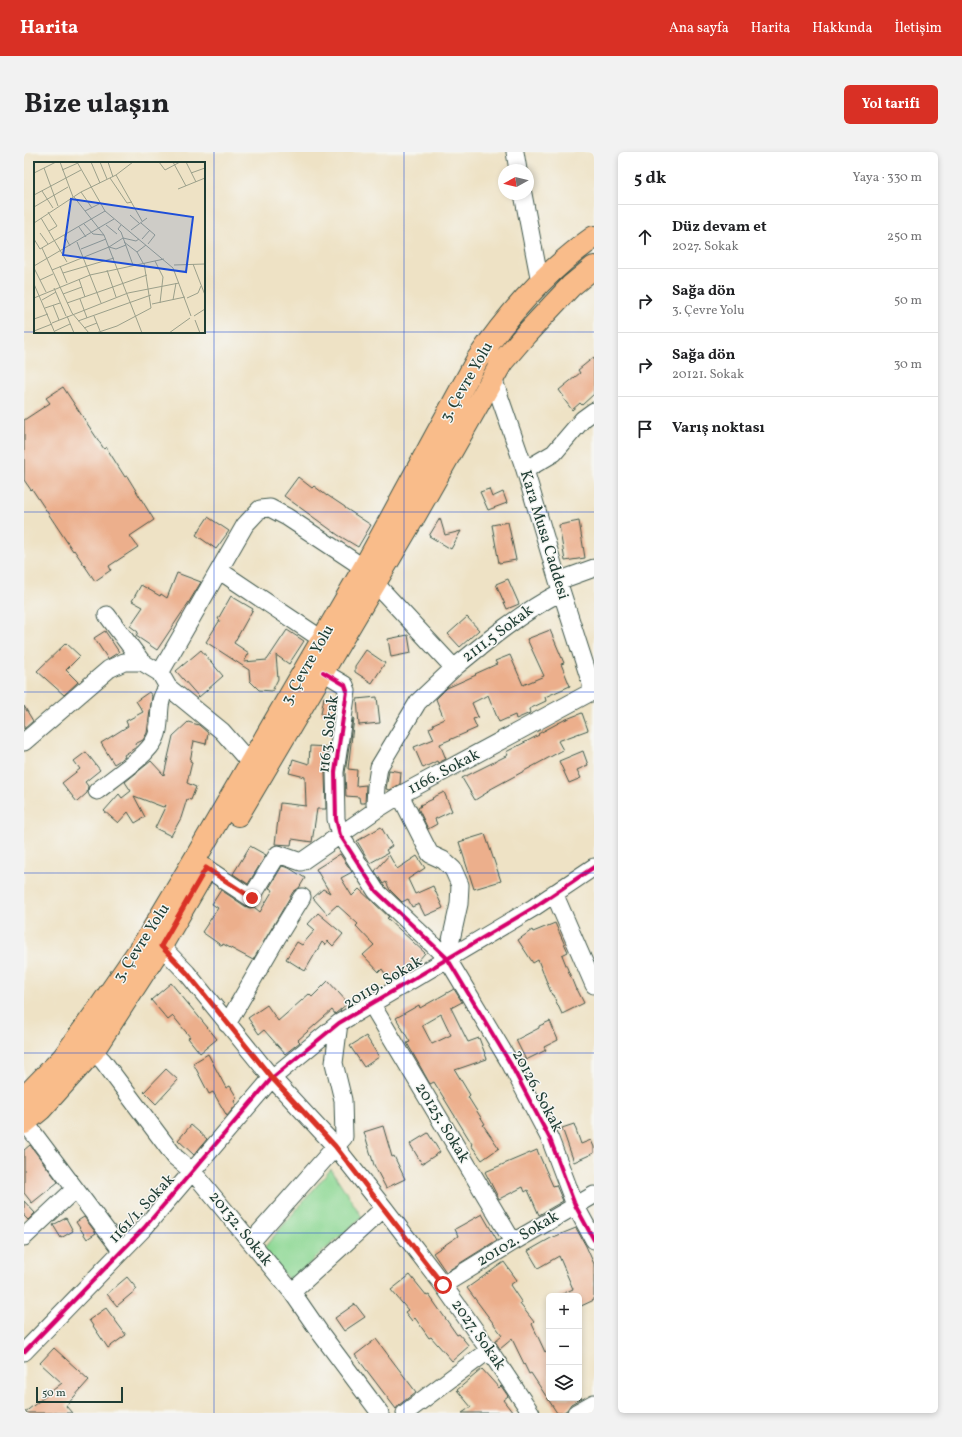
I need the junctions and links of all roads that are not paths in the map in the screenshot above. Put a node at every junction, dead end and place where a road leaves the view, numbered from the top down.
1 (515, 152) edge
2 (517, 164) edge
3 (524, 200) edge
4 (594, 237) edge
5 (594, 267) edge
6 (540, 282) junction
7 (493, 378) junction
8 (594, 411) edge
9 (525, 470) junction
10 (594, 568) edge
11 (220, 571) junction
12 (370, 575) junction
13 (559, 586) junction
14 (107, 615) dead end
15 (323, 640) junction
16 (142, 662) junction
17 (454, 668) junction
18 (323, 672) junction
19 (164, 680) junction
20 (594, 692) edge
21 (24, 742) edge
22 (250, 763) junction
23 (98, 790) dead end
24 (400, 795) junction
25 (376, 810) junction
26 (340, 835) junction
27 (594, 867) edge
28 (206, 868) junction
29 (554, 894) junction
30 (302, 898) dead end
31 (161, 946) junction
32 (447, 958) junction
33 (594, 985) edge
34 (372, 1004) junction
35 (339, 1023) junction
36 (227, 1024) junction
37 (93, 1051) junction
38 (272, 1078) junction
39 (24, 1098) edge
40 (24, 1123) edge
41 (335, 1146) junction
42 (193, 1172) junction
43 (75, 1189) junction
44 (594, 1195) edge
45 (575, 1205) junction
46 (384, 1208) junction
47 (24, 1237) edge
48 (594, 1240) edge
49 (251, 1242) junction
50 (513, 1242) junction
51 (121, 1250) junction
52 (443, 1285) junction
53 (292, 1292) junction
54 (489, 1350) junction
55 (24, 1352) edge
56 (594, 1403) edge
57 (380, 1413) edge
58 (405, 1413) edge
59 (531, 1413) edge
60 (576, 1413) edge

1 - 2 street
3 - 6 street
4 - 6 main road, 3. Çevre Yolu
5 - 7 main road, 3. Çevre Yolu
6 - 12 main road, 3. Çevre Yolu
7 - 9 street, Kara Musa Caddesi
7 - 12 main road, 3. Çevre Yolu
8 - 9 street
9 - 13 street, Kara Musa Caddesi
10 - 13 street, 2111.5 Sokak
11 - 12 street, 2111.5 Sokak
11 - 15 street
11 - 19 street, 2111.5 Sokak
12 - 15 main road, 3. Çevre Yolu
12 - 17 street, 2111.5 Sokak
12 - 18 main road, 3. Çevre Yolu
13 - 17 street, 2111.5 Sokak
13 - 20 street, Kara Musa Caddesi
14 - 16 street
15 - 22 main road, 3. Çevre Yolu
16 - 19 street
16 - 21 street
17 - 25 street
18 - 26 street, 1163. Sokak
18 - 28 main road, 3. Çevre Yolu
19 - 22 street
19 - 23 street, 2111.5 Sokak
20 - 24 street, 1166. Sokak
22 - 39 main road, 3. Çevre Yolu
24 - 25 street, 1166. Sokak
24 - 32 street
25 - 26 street, 1166. Sokak
26 - 28 street, 1166. Sokak
26 - 32 street, 20126. Sokak
27 - 29 street, 20119. Sokak
28 - 31 main road, 3. Çevre Yolu
29 - 32 street, 20119. Sokak
29 - 33 street
30 - 36 street
31 - 36 street, 2027. Sokak
31 - 37 main road, 3. Çevre Yolu
32 - 34 street, 20119. Sokak
32 - 45 street, 20126. Sokak
34 - 35 street, 20119. Sokak
34 - 50 street, 20125. Sokak
35 - 38 street, 20119. Sokak
35 - 41 street
36 - 38 street, 2027. Sokak
37 - 40 main road, 3. Çevre Yolu
37 - 42 street, 20132. Sokak
38 - 41 street, 2027. Sokak
38 - 42 street, 1161/1. Sokak
40 - 43 street
41 - 46 street, 2027. Sokak
41 - 49 street
42 - 49 street, 20132. Sokak
42 - 51 street, 1161/1. Sokak
43 - 47 street
43 - 51 street
44 - 45 street, 20102. Sokak
45 - 48 street, 20126. Sokak
45 - 50 street, 20102. Sokak
46 - 52 street, 2027. Sokak
46 - 53 street
49 - 53 street, 20132. Sokak
50 - 52 street, 20102. Sokak
51 - 55 street, 1161/1. Sokak
52 - 54 street, 2027. Sokak
53 - 57 street, 20132. Sokak
54 - 58 street
54 - 59 street, 2027. Sokak
56 - 60 street

